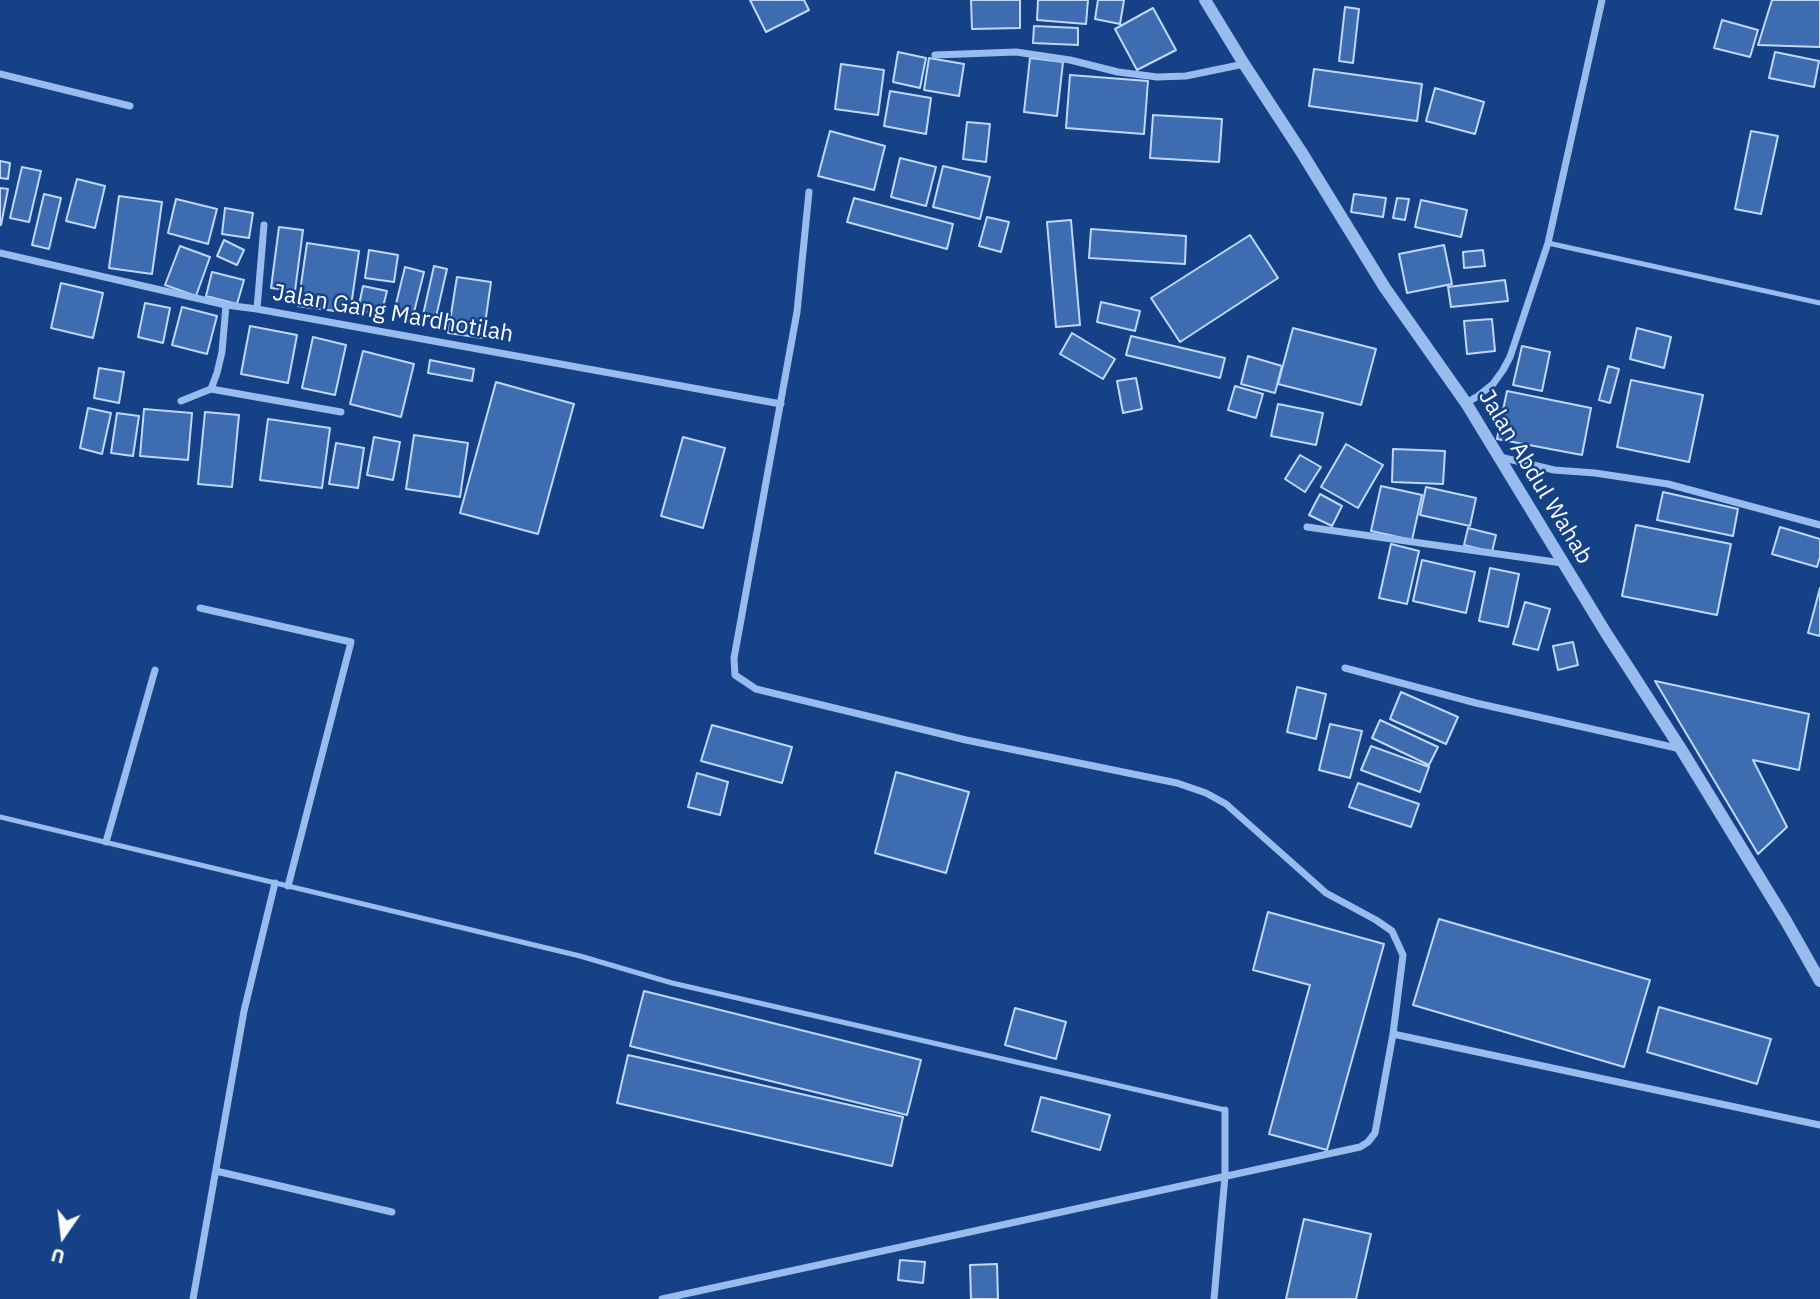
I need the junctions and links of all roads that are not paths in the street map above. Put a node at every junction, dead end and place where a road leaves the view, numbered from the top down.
1 (1205, 0) edge
2 (1602, 0) edge
3 (935, 55) dead end
4 (1244, 64) junction
5 (0, 74) edge
6 (130, 106) dead end
7 (809, 192) dead end
8 (264, 225) dead end
9 (1548, 243) junction
10 (0, 253) edge
11 (1820, 303) edge
12 (226, 305) junction
13 (257, 309) junction
14 (211, 389) junction
15 (181, 401) dead end
16 (1466, 402) junction
17 (780, 404) junction
18 (341, 412) dead end
19 (1499, 457) junction
20 (1820, 525) edge
21 (1307, 527) dead end
22 (1562, 562) junction
23 (200, 608) dead end
24 (1345, 668) dead end
25 (155, 670) dead end
26 (1681, 749) junction
27 (0, 817) edge
28 (106, 842) junction
29 (275, 883) junction
30 (288, 886) junction
31 (1820, 981) edge
32 (1393, 1034) junction
33 (1225, 1110) joint
34 (1820, 1125) edge
35 (216, 1171) junction
36 (1225, 1176) junction
37 (392, 1212) dead end
38 (193, 1299) edge
39 (662, 1299) edge
40 (1214, 1299) edge

1 - 4 street, Jalan Abdul Wahab
2 - 9 street
3 - 4 street
4 - 16 street, Jalan Abdul Wahab
5 - 6 street
7 - 17 street
8 - 13 street
9 - 11 lane
9 - 16 street
10 - 12 street, Jalan Gang Mardhotilah
12 - 13 street, Jalan Gang Mardhotilah
12 - 14 street
13 - 17 street, Jalan Gang Mardhotilah
14 - 15 street
14 - 18 street
16 - 19 street, Jalan Abdul Wahab
17 - 32 street
19 - 20 street
19 - 22 street, Jalan Abdul Wahab
21 - 22 street
22 - 26 street, Jalan Abdul Wahab
23 - 30 street
24 - 26 street
25 - 28 street
26 - 31 street, Jalan Abdul Wahab
27 - 28 lane
28 - 29 lane
29 - 30 lane
29 - 35 street
30 - 33 lane
32 - 34 street
32 - 36 street
33 - 36 street
35 - 37 street
35 - 38 street
36 - 39 street
36 - 40 street

